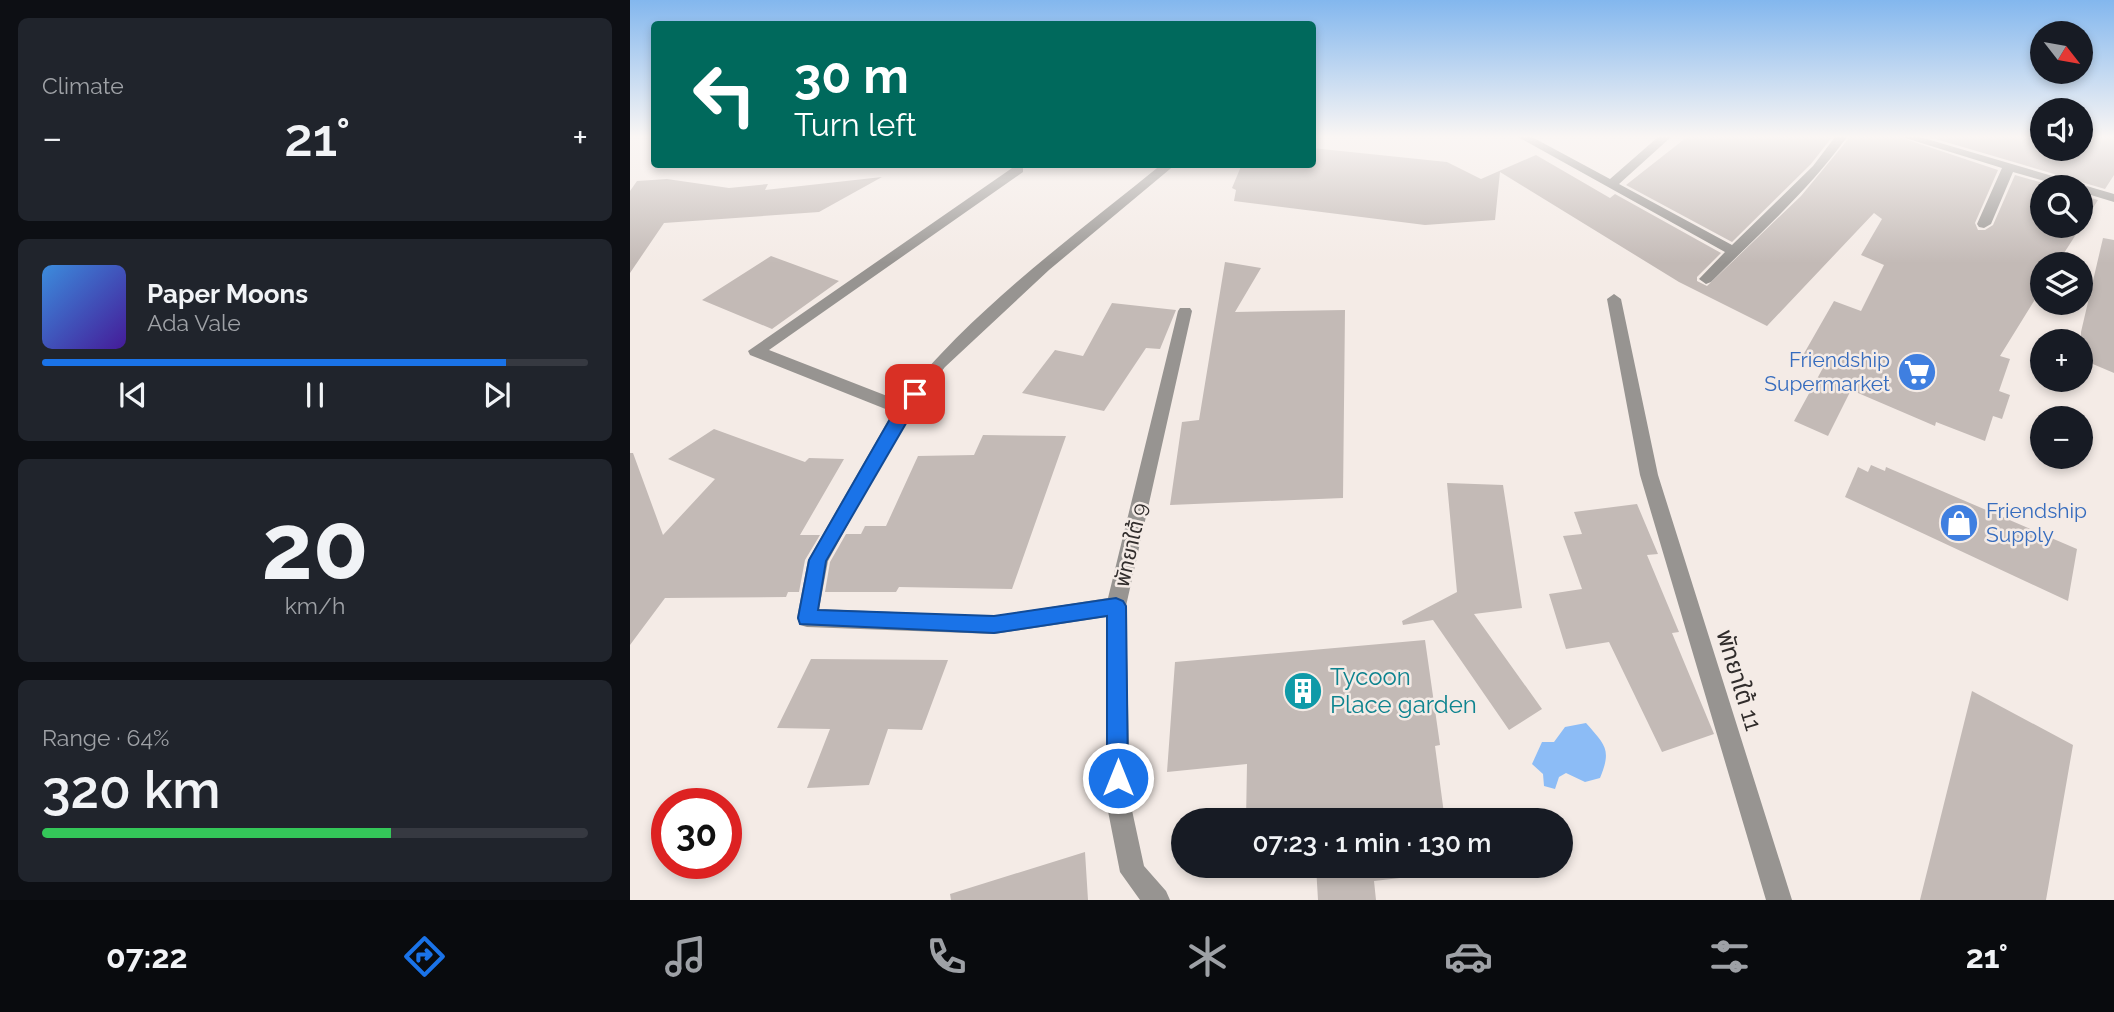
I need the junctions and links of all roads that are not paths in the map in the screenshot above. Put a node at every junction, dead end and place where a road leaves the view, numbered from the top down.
1 (1005, 179) edge
2 (1152, 179) edge
3 (1599, 179) edge
4 (1617, 179) edge
5 (1807, 179) edge
6 (2002, 179) edge
7 (1610, 185) junction
8 (2093, 192) edge
9 (2114, 198) edge
10 (1983, 224) dead end
11 (1735, 252) junction
12 (1706, 279) dead end
13 (1614, 299) dead end
14 (1185, 311) dead end
15 (903, 409) junction
16 (1116, 606) junction
17 (1157, 900) edge
18 (1779, 900) edge

1 - 15 street
2 - 15 street
3 - 7 street
4 - 7 street
5 - 11 street
6 - 10 street
7 - 11 street
8 - 9 street
11 - 12 street
13 - 18 street, พัทยาใต้ 11
14 - 16 street, พัทยาใต้ 9
15 - 16 street
16 - 17 street, พัทยาใต้ 9

